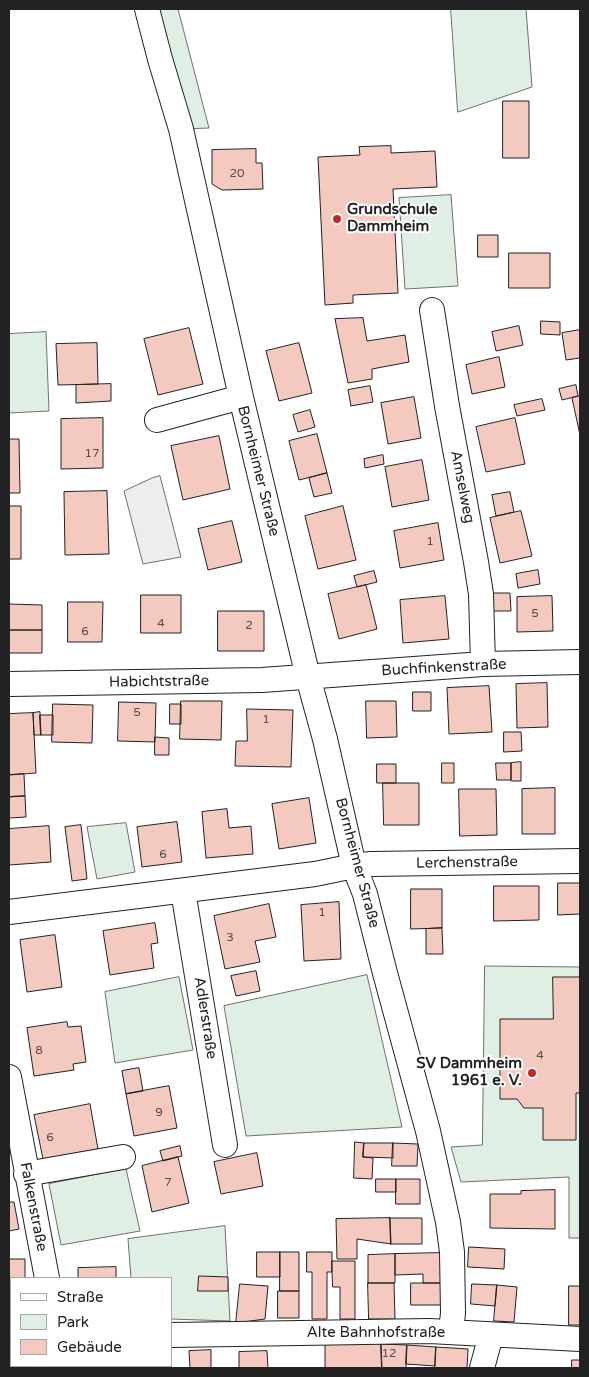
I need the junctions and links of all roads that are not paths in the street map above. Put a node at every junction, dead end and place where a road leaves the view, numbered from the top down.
1 (148, 9) edge
2 (432, 310) dead end
3 (240, 397) junction
4 (157, 420) dead end
5 (580, 662) edge
6 (483, 664) junction
7 (308, 677) junction
8 (9, 684) edge
9 (580, 861) edge
10 (354, 866) junction
11 (183, 891) junction
12 (9, 912) edge
13 (9, 1077) edge
14 (225, 1145) dead end
15 (123, 1157) dead end
16 (26, 1174) junction
17 (47, 1277) edge
18 (451, 1332) junction
19 (172, 1335) edge
20 (491, 1335) junction
21 (580, 1339) edge
22 (482, 1368) edge

1 - 3 street, Bornheimer Straße
2 - 6 street, Amselweg
3 - 4 street, Bornheimer Straße
3 - 7 street, Bornheimer Straße
5 - 6 street, Buchfinkenstraße
6 - 7 street, Buchfinkenstraße
7 - 8 street, Habichtstraße
7 - 10 street, Bornheimer Straße
9 - 10 street, Lerchenstraße
10 - 11 street
10 - 18 street, Bornheimer Straße
11 - 12 street
11 - 14 street, Adlerstraße
13 - 16 street, Falkenstraße
15 - 16 street
16 - 17 street, Falkenstraße
18 - 19 street, Alte Bahnhofstraße
18 - 20 street, Alte Bahnhofstraße
20 - 21 street, Alte Bahnhofstraße
20 - 22 street

